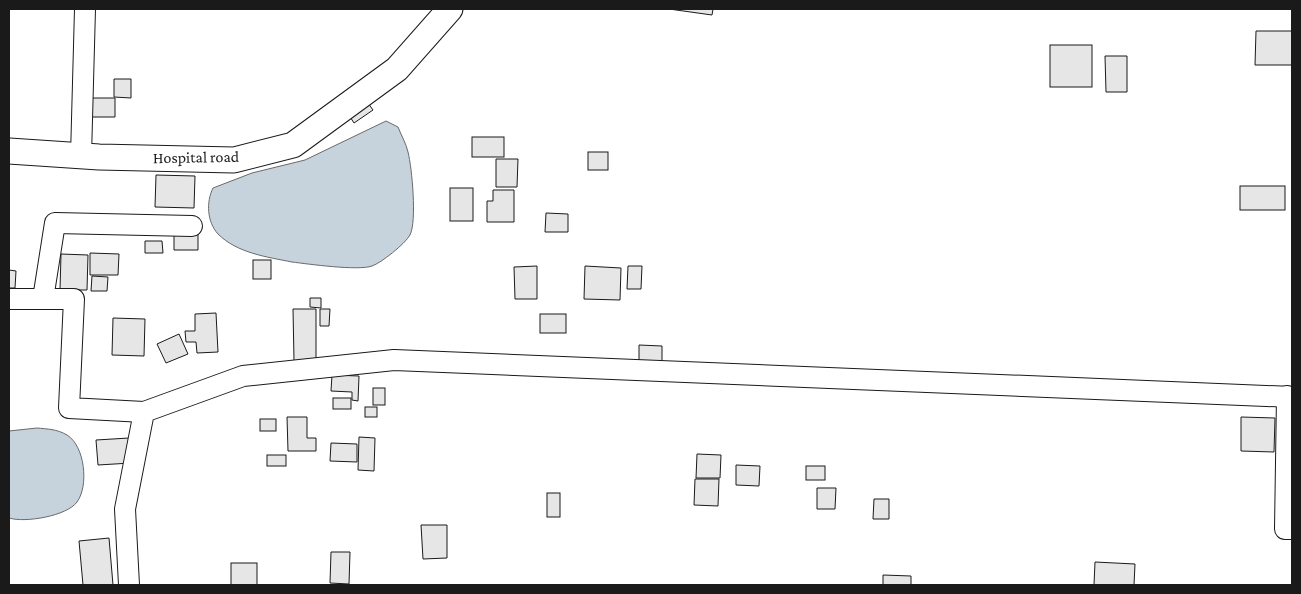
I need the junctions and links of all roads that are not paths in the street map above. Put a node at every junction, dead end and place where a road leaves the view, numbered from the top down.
1 (85, 9) edge
2 (450, 9) edge
3 (9, 151) edge
4 (81, 156) junction
5 (192, 226) dead end
6 (9, 299) edge
7 (43, 299) junction
8 (1289, 396) edge
9 (144, 412) junction
10 (1292, 529) edge
11 (129, 585) edge

1 - 4 street
2 - 4 street, Hospital road
3 - 4 street, Hospital road
5 - 7 street
6 - 7 street
7 - 9 street
8 - 9 street
8 - 10 street
9 - 11 street

